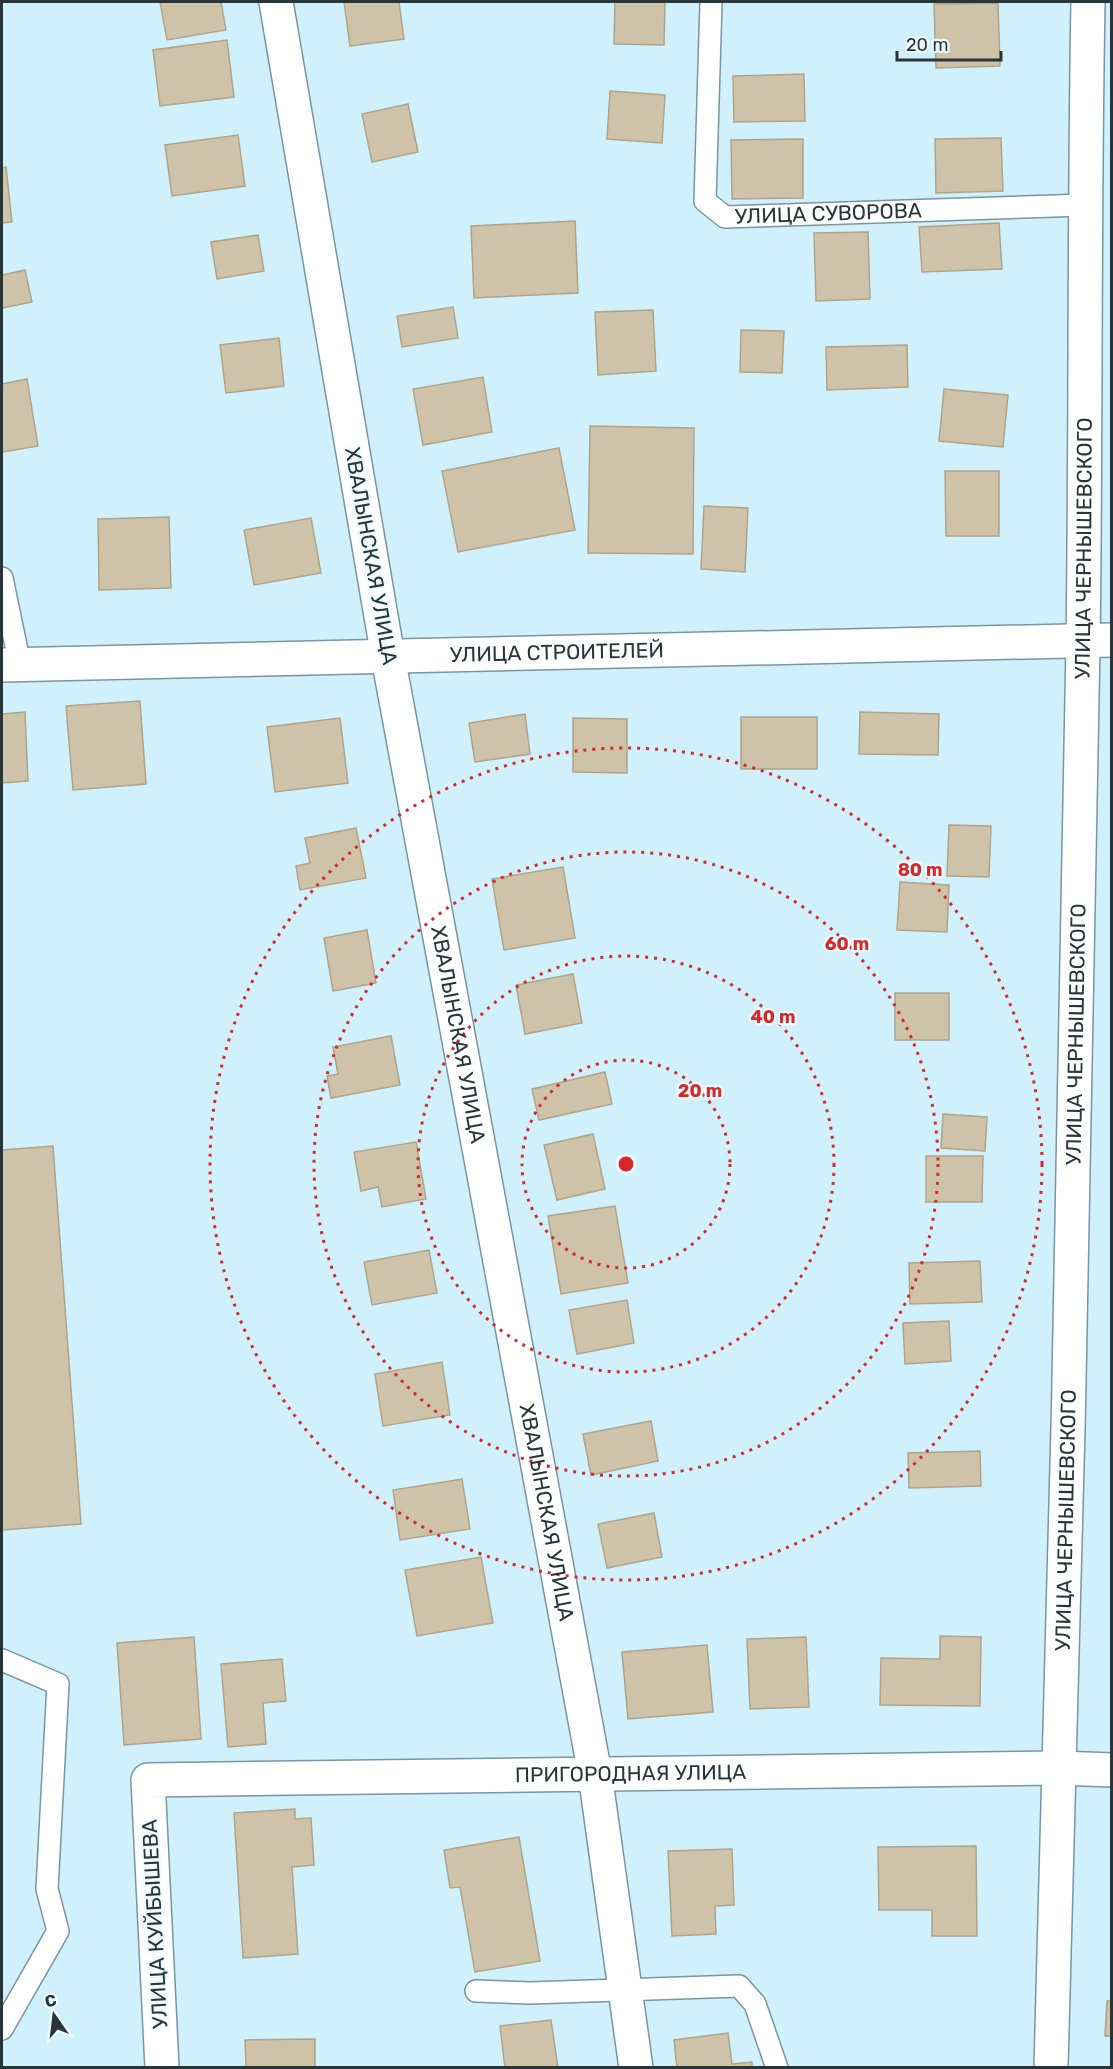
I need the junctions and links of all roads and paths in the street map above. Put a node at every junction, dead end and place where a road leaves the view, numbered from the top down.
1 (276, 2) edge
2 (711, 2) edge
3 (1088, 2) edge
4 (1084, 205) junction
5 (2, 578) edge
6 (1097, 640) edge
7 (388, 657) junction
8 (11, 665) edge
9 (2, 1660) edge
10 (1060, 1768) junction
11 (1112, 1770) edge
12 (595, 1774) junction
13 (148, 1780) joint
14 (625, 1989) junction
15 (476, 1991) dead end
16 (2, 2029) edge
17 (162, 2067) edge
18 (636, 2067) edge
19 (777, 2067) edge
20 (1051, 2067) edge

1 - 7 street, ХВАЛЫНСКАЯ УЛИЦА
2 - 4 lane, УЛИЦА СУВОРОВА
3 - 4 street, УЛИЦА ЧЕРНЫШЕВСКОГО
4 - 6 street, УЛИЦА ЧЕРНЫШЕВСКОГО
5 - 8 lane
6 - 7 street, УЛИЦА СТРОИТЕЛЕЙ
6 - 10 street, УЛИЦА ЧЕРНЫШЕВСКОГО
7 - 8 street, УЛИЦА СТРОИТЕЛЕЙ
7 - 12 street, ХВАЛЫНСКАЯ УЛИЦА
9 - 16 lane
10 - 11 street, ПРИГОРОДНАЯ УЛИЦА
10 - 12 street, ПРИГОРОДНАЯ УЛИЦА
10 - 20 street, УЛИЦА ЧЕРНЫШЕВСКОГО
12 - 13 street, ПРИГОРОДНАЯ УЛИЦА
12 - 14 street, ХВАЛЫНСКАЯ УЛИЦА
13 - 17 street, УЛИЦА КУЙБЫШЕВА
14 - 15 lane
14 - 18 street, ХВАЛЫНСКАЯ УЛИЦА
14 - 19 lane

